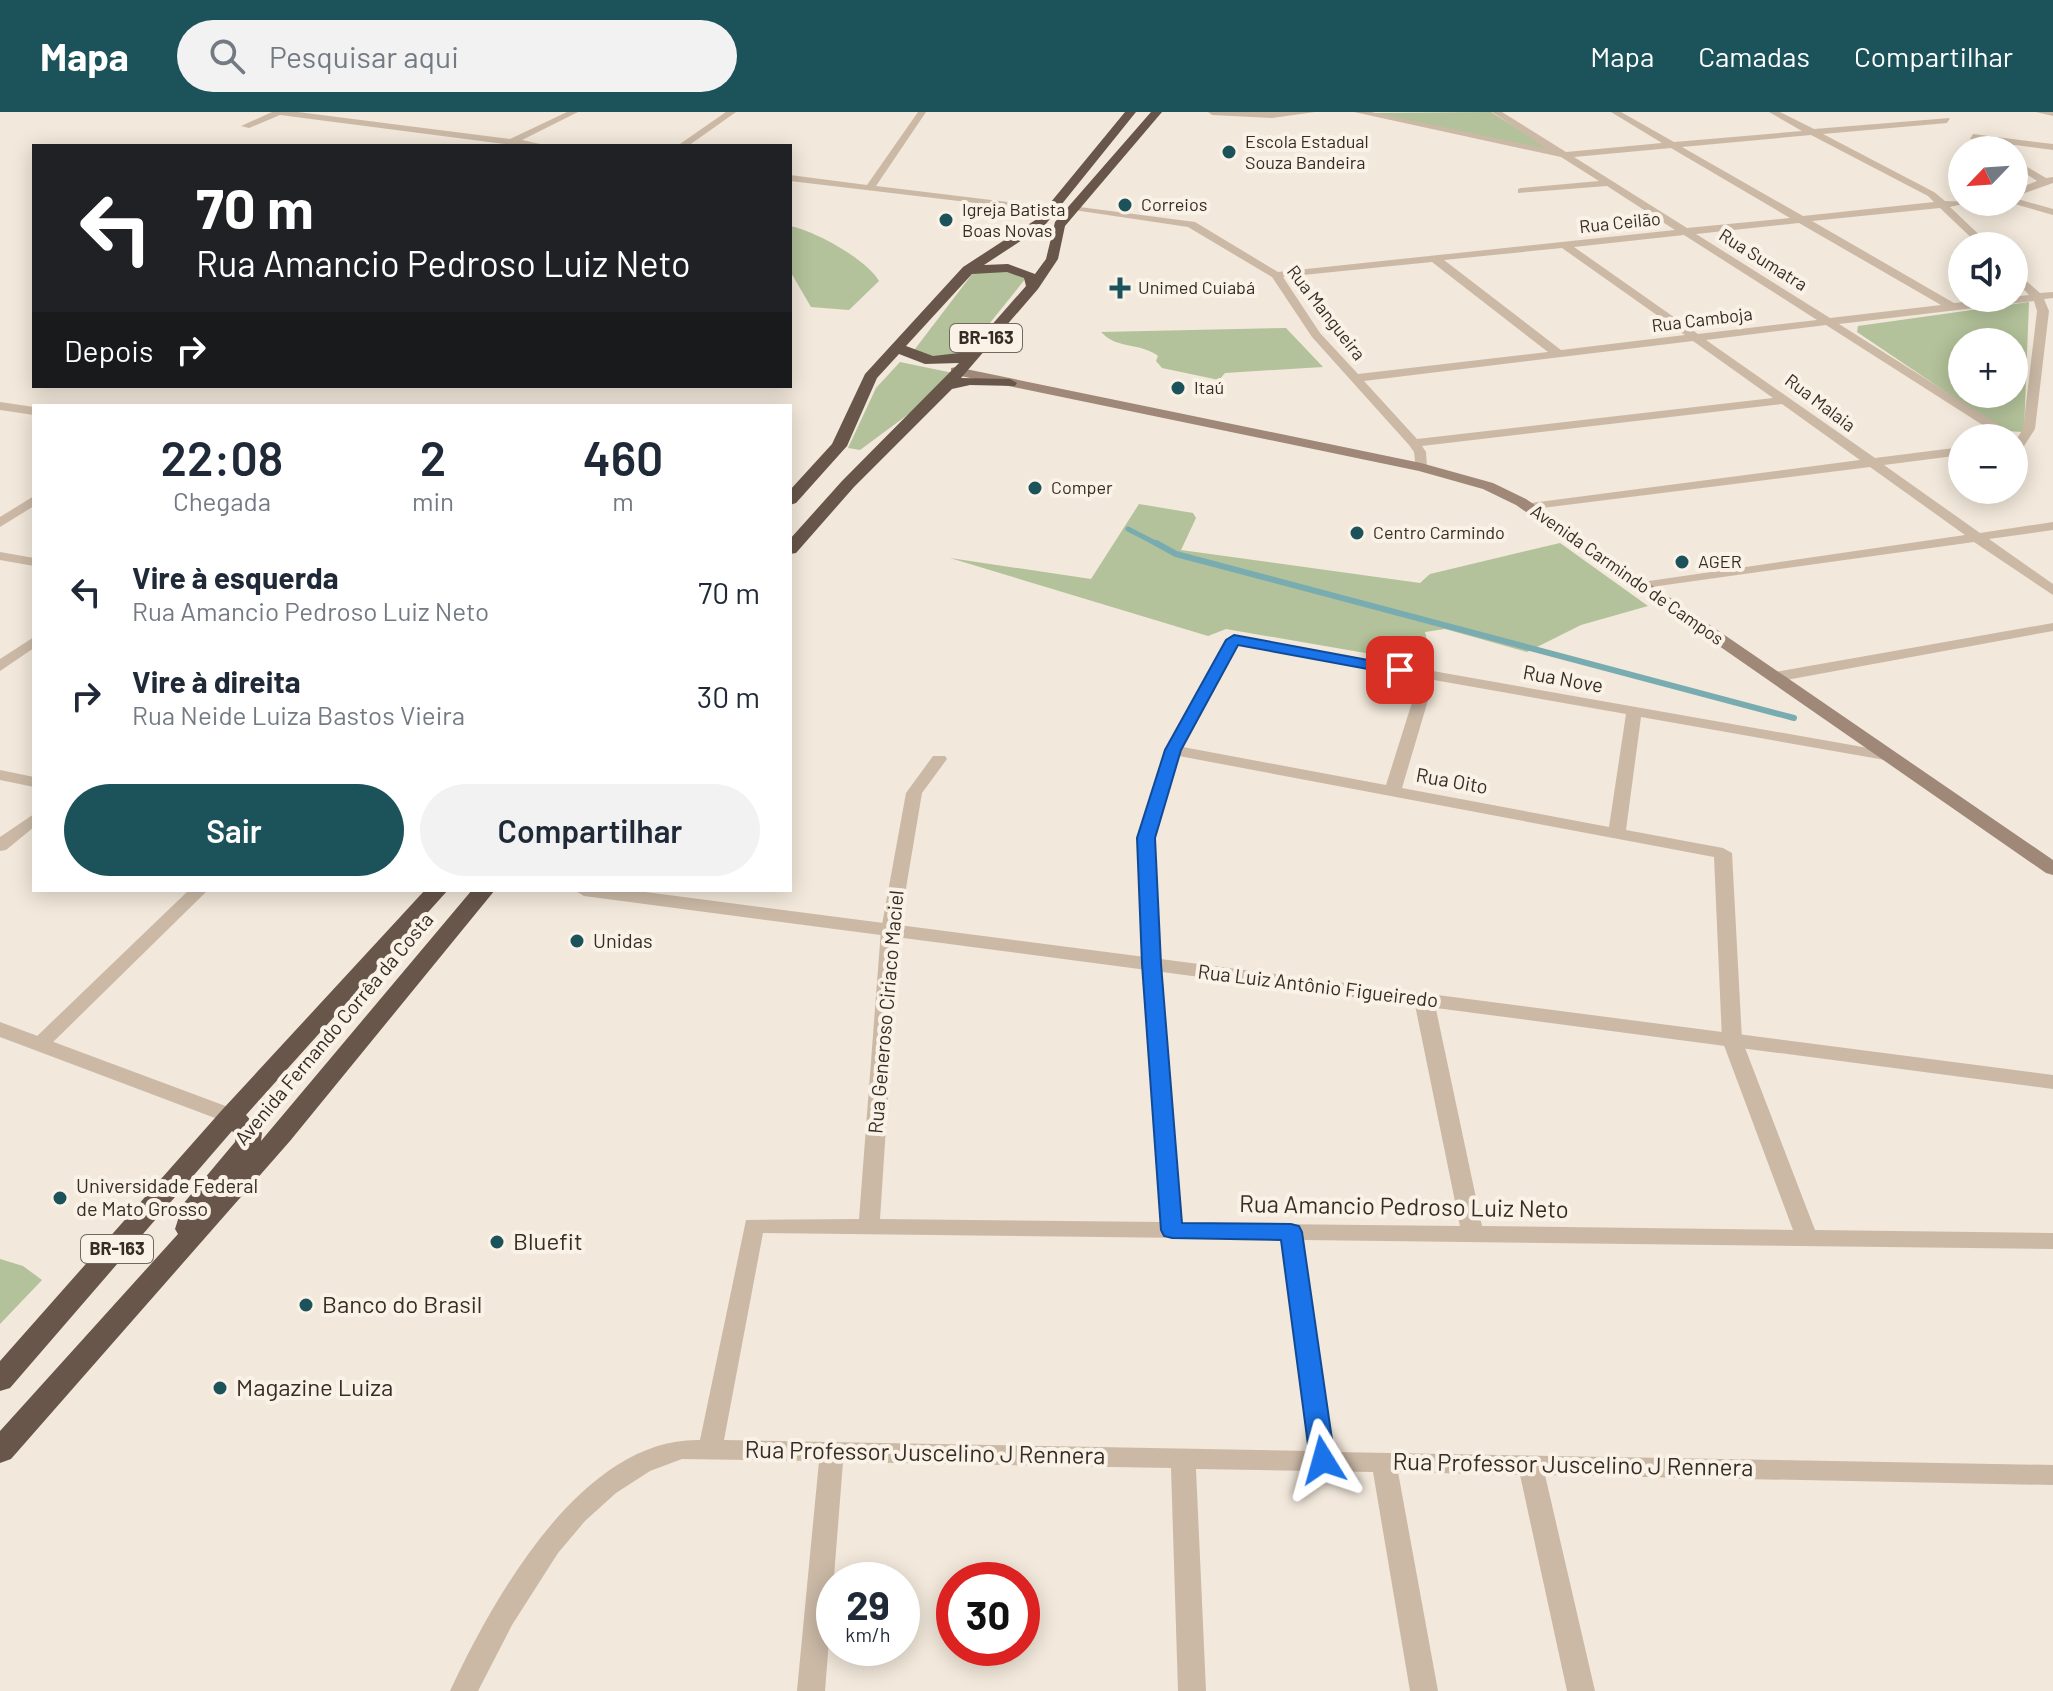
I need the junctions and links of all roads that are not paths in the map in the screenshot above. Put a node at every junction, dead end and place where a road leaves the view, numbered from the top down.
1 (279, 112) edge
2 (574, 112) edge
3 (732, 112) edge
4 (922, 112) edge
5 (1131, 112) edge
6 (1157, 112) edge
7 (1212, 112) edge
8 (1311, 112) edge
9 (1358, 112) edge
10 (1496, 112) edge
11 (1615, 112) edge
12 (1773, 112) edge
13 (1933, 112) edge
14 (2040, 112) edge
15 (2053, 113) edge
16 (1947, 120) junction
17 (246, 126) dead end
18 (1813, 133) junction
19 (1971, 136) edge
20 (511, 142) junction
21 (528, 144) edge
22 (685, 144) edge
23 (2028, 144) edge
24 (1673, 146) junction
25 (2053, 147) edge
26 (1565, 155) junction
27 (2028, 170) edge
28 (792, 178) edge
29 (2049, 181) edge
30 (1611, 183) junction
31 (870, 188) junction
32 (2028, 189) edge
33 (1521, 191) dead end
34 (1948, 204) edge
35 (1943, 205) junction
36 (2028, 205) edge
37 (1072, 209) junction
38 (1048, 210) junction
39 (2052, 212) edge
40 (1802, 219) junction
41 (1683, 232) junction
42 (1971, 232) edge
43 (1565, 245) junction
44 (1435, 259) junction
45 (968, 270) junction
46 (1276, 275) junction
47 (1033, 286) junction
48 (2028, 287) edge
49 (2053, 295) edge
50 (2038, 297) junction
51 (2028, 298) edge
52 (1948, 304) edge
53 (1948, 309) edge
54 (1828, 321) junction
55 (1700, 339) junction
56 (900, 348) junction
57 (1560, 355) junction
58 (969, 356) junction
59 (922, 360) junction
60 (956, 371) junction
61 (1355, 378) junction
62 (1010, 383) junction
63 (947, 385) junction
64 (1042, 387) junction
65 (1787, 400) junction
66 (0, 406) edge
67 (32, 411) edge
68 (1989, 424) edge
69 (2028, 430) edge
70 (1414, 443) junction
71 (1948, 453) edge
72 (1870, 462) junction
73 (1421, 467) junction
74 (792, 498) edge
75 (32, 501) edge
76 (1531, 507) junction
77 (0, 523) edge
78 (2053, 526) edge
79 (1976, 537) junction
80 (792, 547) edge
81 (0, 556) edge
82 (32, 562) edge
83 (1642, 586) junction
84 (2053, 591) edge
85 (2053, 627) edge
86 (32, 642) edge
87 (0, 666) edge
88 (1428, 675) junction
89 (1775, 677) junction
90 (1634, 712) junction
91 (1173, 750) junction
92 (1885, 755) junction
93 (939, 759) dead end
94 (0, 775) edge
95 (32, 782) edge
96 (1392, 792) junction
97 (32, 821) edge
98 (1617, 832) junction
99 (0, 846) edge
100 (2053, 869) edge
101 (197, 892) edge
102 (435, 892) edge
103 (482, 892) edge
104 (599, 892) edge
105 (890, 930) junction
106 (1152, 964) junction
107 (1424, 1000) junction
108 (0, 1029) edge
109 (1732, 1040) junction
110 (40, 1044) junction
111 (2053, 1082) edge
112 (231, 1116) junction
113 (869, 1227) junction
114 (1172, 1230) junction
115 (1291, 1232) junction
116 (1473, 1234) junction
117 (188, 1238) junction
118 (1807, 1238) junction
119 (2053, 1241) edge
120 (0, 1380) edge
121 (710, 1448) junction
122 (832, 1450) junction
123 (0, 1451) edge
124 (1183, 1458) junction
125 (1323, 1460) junction
126 (1384, 1462) junction
127 (1530, 1464) junction
128 (2053, 1475) edge
129 (464, 1691) edge
130 (811, 1691) edge
131 (1192, 1691) edge
132 (1424, 1691) edge
133 (1581, 1691) edge

1 - 17 street
1 - 20 street
2 - 20 street
3 - 22 street
4 - 31 street
5 - 38 highway, BR-163
6 - 37 highway, BR-163
7 - 8 street
9 - 26 street
10 - 26 street, Rua Sumatra
11 - 24 street
12 - 18 street
13 - 16 street
14 - 15 street
16 - 18 street
16 - 19 street
18 - 24 street
18 - 35 street
20 - 21 street
23 - 25 street
24 - 26 street
24 - 40 street
26 - 30 street, Rua Sumatra
27 - 29 street
28 - 31 street
29 - 32 street
30 - 33 street
30 - 41 street, Rua Sumatra
31 - 38 street
34 - 35 street, Rua Ceilão
35 - 40 street, Rua Ceilão
35 - 42 street
36 - 39 street
37 - 46 street, Rua Mangueira
37 - 47 highway, BR-163
38 - 45 highway, BR-163
40 - 41 street, Rua Ceilão
40 - 52 street
41 - 43 street, Rua Ceilão
41 - 54 street, Rua Sumatra
43 - 44 street, Rua Ceilão
43 - 55 street, Rua Malaia
44 - 46 street, Rua Ceilão
44 - 57 street
45 - 47 highway
45 - 56 highway, BR-163
46 - 61 street, Rua Mangueira
47 - 58 highway, BR-163
48 - 50 street
49 - 50 street, Rua Camboja
50 - 51 street, Rua Camboja
50 - 69 street
53 - 54 street, Rua Camboja
54 - 55 street, Rua Camboja
54 - 68 street, Rua Sumatra
55 - 57 street, Rua Camboja
55 - 65 street, Rua Malaia
56 - 59 highway
56 - 74 highway, BR-163
57 - 61 street, Rua Camboja
58 - 59 highway
58 - 60 highway, BR-163
58 - 64 main road
59 - 60 highway
60 - 62 main road, Avenida Carmindo de Campos
60 - 63 highway, BR-163
61 - 70 street, Rua Mangueira
62 - 63 highway
62 - 64 main road, Avenida Carmindo de Campos
63 - 80 highway, BR-163
64 - 73 main road, Avenida Carmindo de Campos
65 - 70 street
65 - 72 street, Rua Malaia
66 - 67 street
70 - 73 street, Rua Mangueira
71 - 72 street
72 - 76 street
72 - 79 street, Rua Malaia
73 - 76 main road, Avenida Carmindo de Campos
75 - 77 street
76 - 83 main road, Avenida Carmindo de Campos
78 - 79 street
79 - 83 street
79 - 84 street, Rua Malaia
81 - 82 street
83 - 89 main road, Avenida Carmindo de Campos
85 - 89 street
86 - 87 street
88 - 90 street, Rua Nove
88 - 91 street, Rua Nove
88 - 96 street
89 - 92 main road, Avenida Carmindo de Campos
90 - 92 street, Rua Nove
90 - 98 street
91 - 96 street, Rua Oito
91 - 106 street
92 - 100 main road, Avenida Carmindo de Campos
93 - 105 street, Rua Generoso Ciriaco Maciel
94 - 95 street
96 - 98 street, Rua Oito
97 - 99 street
98 - 109 street, Rua Oito
101 - 110 street
102 - 112 highway, Avenida Fernando Corrêa da Costa / BR-163
103 - 117 highway, Avenida Fernando Corrêa da Costa / BR-163
104 - 105 street, Rua Luiz Antônio Figueiredo
105 - 106 street, Rua Luiz Antônio Figueiredo
105 - 113 street, Rua Generoso Ciriaco Maciel
106 - 107 street, Rua Luiz Antônio Figueiredo
106 - 114 street
107 - 109 street, Rua Luiz Antônio Figueiredo
107 - 116 street
108 - 110 street
109 - 111 street, Rua Luiz Antônio Figueiredo
109 - 118 street
110 - 112 street
112 - 117 highway
112 - 120 highway, Avenida Fernando Corrêa da Costa / BR-163
113 - 114 street, Rua Amancio Pedroso Luiz Neto
113 - 121 street, Rua Amancio Pedroso Luiz Neto
114 - 115 street, Rua Amancio Pedroso Luiz Neto
115 - 116 street, Rua Amancio Pedroso Luiz Neto
115 - 125 street
116 - 118 street, Rua Amancio Pedroso Luiz Neto
117 - 123 highway, Avenida Fernando Corrêa da Costa / BR-163
118 - 119 street, Rua Amancio Pedroso Luiz Neto
121 - 122 street, Rua Professor Juscelino J Rennera
121 - 129 street, Rua Professor Juscelino J Rennera
122 - 124 street, Rua Professor Juscelino J Rennera
122 - 130 street
124 - 125 street, Rua Professor Juscelino J Rennera
124 - 131 street
125 - 126 street, Rua Professor Juscelino J Rennera
126 - 127 street, Rua Professor Juscelino J Rennera
126 - 132 street
127 - 128 street, Rua Professor Juscelino J Rennera
127 - 133 street

